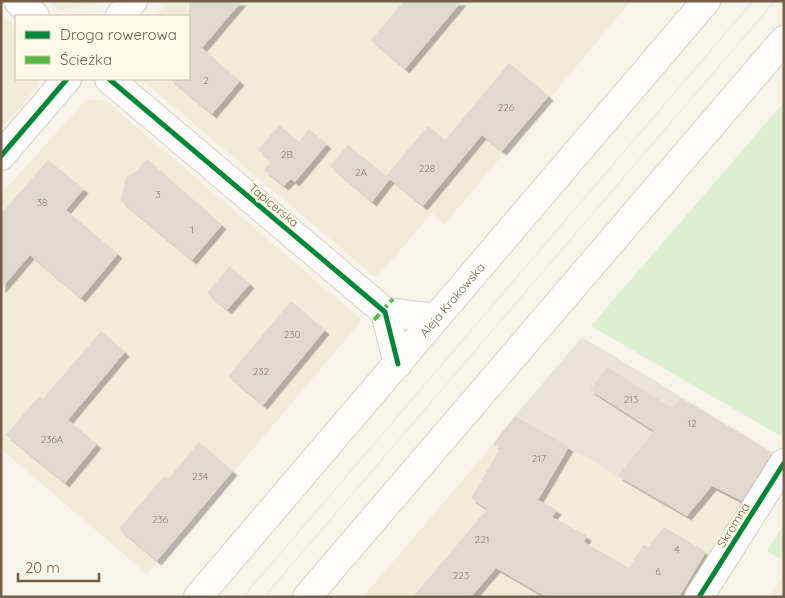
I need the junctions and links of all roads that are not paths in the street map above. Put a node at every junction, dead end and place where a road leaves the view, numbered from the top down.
1 (18, 1) edge
2 (133, 1) edge
3 (706, 1) edge
4 (34, 15) edge
5 (121, 15) edge
6 (784, 40) edge
7 (66, 80) edge
8 (110, 80) edge
9 (1, 156) edge
10 (385, 312) junction
11 (436, 318) junction
12 (398, 364) junction
13 (784, 463) edge
14 (198, 597) edge
15 (307, 597) edge
16 (699, 597) edge

1 - 4 main road
2 - 5 main road
3 - 11 main road, Aleja Krakowska
6 - 15 main road
7 - 9 main road
8 - 10 main road, Tapicerska
10 - 11 main road
10 - 12 main road
11 - 12 main road, Aleja Krakowska
12 - 14 main road, Aleja Krakowska
13 - 16 main road, Skromna

